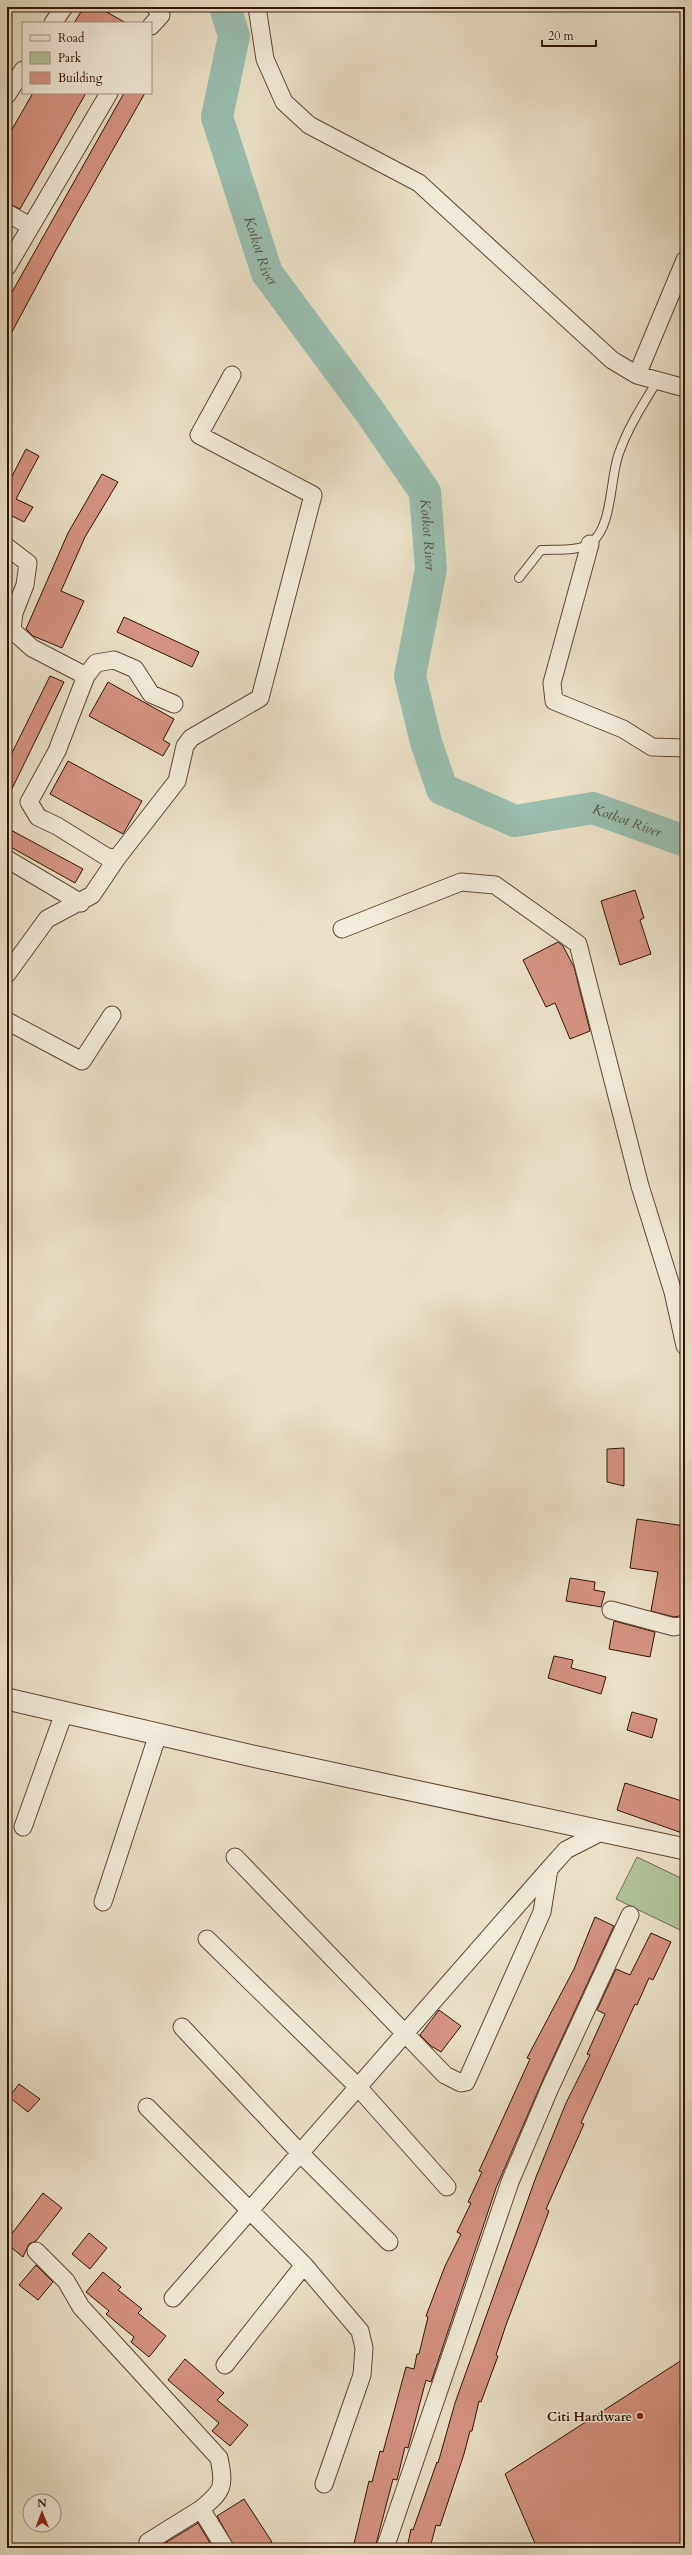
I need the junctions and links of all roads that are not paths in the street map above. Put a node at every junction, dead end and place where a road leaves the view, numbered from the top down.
1 (64, 7) edge
2 (155, 7) edge
3 (257, 7) edge
4 (54, 22) edge
5 (152, 25) edge
6 (22, 72) edge
7 (108, 94) edge
8 (7, 96) edge
9 (7, 213) edge
10 (30, 226) junction
11 (685, 260) edge
12 (7, 267) edge
13 (232, 375) dead end
14 (637, 375) junction
15 (658, 380) junction
16 (685, 388) edge
17 (590, 544) junction
18 (7, 547) edge
19 (519, 578) dead end
20 (86, 676) junction
21 (174, 704) dead end
22 (685, 748) edge
23 (117, 858) junction
24 (7, 859) edge
25 (81, 903) junction
26 (342, 929) dead end
27 (7, 974) edge
28 (112, 1015) dead end
29 (7, 1021) edge
30 (679, 1286) edge
31 (685, 1346) edge
32 (611, 1610) dead end
33 (685, 1624) edge
34 (7, 1699) edge
35 (64, 1713) junction
36 (158, 1734) junction
37 (23, 1827) dead end
38 (603, 1831) junction
39 (685, 1849) edge
40 (235, 1857) dead end
41 (549, 1869) junction
42 (103, 1902) dead end
43 (630, 1915) dead end
44 (206, 1939) dead end
45 (182, 2028) dead end
46 (405, 2034) junction
47 (358, 2087) junction
48 (147, 2107) dead end
49 (300, 2153) junction
50 (447, 2187) dead end
51 (250, 2210) junction
52 (389, 2242) dead end
53 (36, 2251) dead end
54 (304, 2265) junction
55 (174, 2298) dead end
56 (225, 2365) dead end
57 (324, 2484) dead end
58 (200, 2509) junction
59 (148, 2542) dead end
60 (225, 2548) edge
61 (385, 2548) edge

1 - 4 street
2 - 5 street
3 - 14 street
6 - 8 street
7 - 10 street
9 - 10 street
10 - 12 street
11 - 14 street
13 - 23 street
14 - 15 street
15 - 16 street
15 - 17 lane
17 - 19 lane
17 - 22 street
18 - 20 street
20 - 21 street
20 - 23 street
23 - 25 street
24 - 25 street
25 - 27 street
26 - 30 street
28 - 29 street
30 - 31 street
32 - 33 street
34 - 35 street
35 - 36 street
35 - 37 street
36 - 38 street
36 - 42 street
38 - 39 street
38 - 41 street
40 - 46 street
41 - 46 street
41 - 46 street
43 - 61 street
44 - 47 street
45 - 49 street
46 - 47 street
47 - 49 street
47 - 50 street
48 - 51 street
49 - 51 street
49 - 52 street
51 - 54 street
51 - 55 street
53 - 58 street
54 - 56 street
54 - 57 street
58 - 59 street
58 - 60 street

